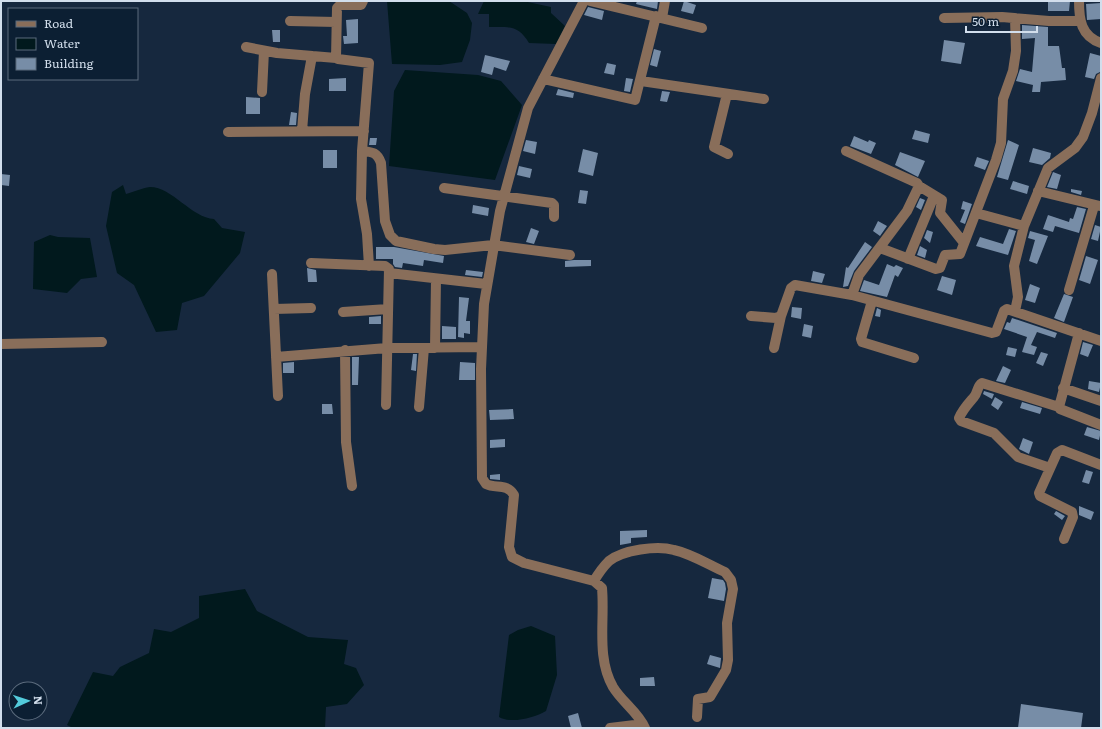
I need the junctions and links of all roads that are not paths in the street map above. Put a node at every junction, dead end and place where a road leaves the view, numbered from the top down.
1 (363, 1) edge
2 (584, 1) edge
3 (590, 1) edge
4 (665, 1) edge
5 (1079, 1) edge
6 (659, 17) junction
7 (944, 18) dead end
8 (1015, 18) junction
9 (290, 21) dead end
10 (1080, 21) junction
11 (336, 22) junction
12 (702, 28) dead end
13 (1101, 43) edge
14 (246, 47) dead end
15 (264, 51) junction
16 (312, 56) junction
17 (336, 58) junction
18 (1101, 78) edge
19 (543, 79) junction
20 (641, 81) junction
21 (262, 92) dead end
22 (727, 94) junction
23 (764, 99) dead end
24 (302, 131) junction
25 (364, 131) junction
26 (228, 132) dead end
27 (362, 151) junction
28 (846, 151) dead end
29 (728, 154) dead end
30 (919, 186) junction
31 (444, 188) dead end
32 (1038, 191) junction
33 (504, 196) junction
34 (934, 196) junction
35 (1098, 205) edge
36 (976, 213) junction
37 (554, 217) dead end
38 (1024, 226) junction
39 (964, 243) junction
40 (493, 245) junction
41 (880, 248) junction
42 (570, 255) dead end
43 (908, 259) junction
44 (311, 264) dead end
45 (369, 266) junction
46 (389, 273) junction
47 (272, 274) dead end
48 (436, 279) junction
49 (486, 284) junction
50 (1069, 290) dead end
51 (852, 295) junction
52 (872, 301) junction
53 (311, 308) dead end
54 (274, 309) junction
55 (388, 309) junction
56 (1015, 311) junction
57 (343, 312) dead end
58 (751, 316) dead end
59 (781, 316) junction
60 (1079, 333) junction
61 (1101, 340) edge
62 (102, 342) dead end
63 (1, 344) edge
64 (482, 347) junction
65 (387, 348) junction
66 (424, 348) junction
67 (435, 348) junction
68 (774, 348) dead end
69 (345, 350) junction
70 (276, 357) junction
71 (914, 358) dead end
72 (1063, 388) junction
73 (278, 396) dead end
74 (1101, 401) edge
75 (386, 405) dead end
76 (419, 407) dead end
77 (1059, 407) junction
78 (1101, 425) edge
79 (1101, 465) edge
80 (1050, 468) junction
81 (352, 486) dead end
82 (1064, 539) dead end
83 (594, 581) junction
84 (696, 717) dead end
85 (644, 726) edge
86 (610, 728) edge

1 - 11 street
2 - 19 street
3 - 6 street
4 - 6 street
5 - 10 street
6 - 12 street
6 - 20 street
7 - 8 street
8 - 10 street
8 - 36 street
9 - 11 street
10 - 13 street
11 - 17 street
14 - 15 street
15 - 16 street
15 - 21 street
16 - 17 street
16 - 24 street
17 - 25 street
18 - 32 street
19 - 20 street
19 - 33 street
20 - 22 street
22 - 23 street
22 - 29 street
24 - 25 street
24 - 26 street
25 - 27 street
27 - 40 street
27 - 45 street
28 - 30 street
30 - 34 street
30 - 41 street
31 - 33 street
32 - 35 street
32 - 38 street
33 - 37 street
33 - 40 street
34 - 39 street
34 - 43 street
35 - 50 street
36 - 38 street
36 - 39 street
38 - 56 street
39 - 43 street
40 - 42 street
40 - 49 street
41 - 43 street
41 - 51 street
44 - 45 street
45 - 46 street
46 - 48 street
46 - 55 street
47 - 54 street
48 - 49 street
48 - 67 street
49 - 64 street
51 - 52 street
51 - 59 street
52 - 56 street
52 - 71 street
53 - 54 street
54 - 70 street
55 - 57 street
55 - 65 street
56 - 60 street
58 - 59 street
59 - 68 street
60 - 61 street
60 - 72 street
62 - 63 street
64 - 67 street
64 - 83 street
65 - 66 street
65 - 69 street
65 - 75 street
66 - 67 street
66 - 76 street
69 - 70 street
69 - 81 street
70 - 73 street
72 - 74 street
72 - 77 street
77 - 78 street
77 - 80 street
79 - 80 street
80 - 82 street
83 - 84 street
83 - 85 street
85 - 86 street

